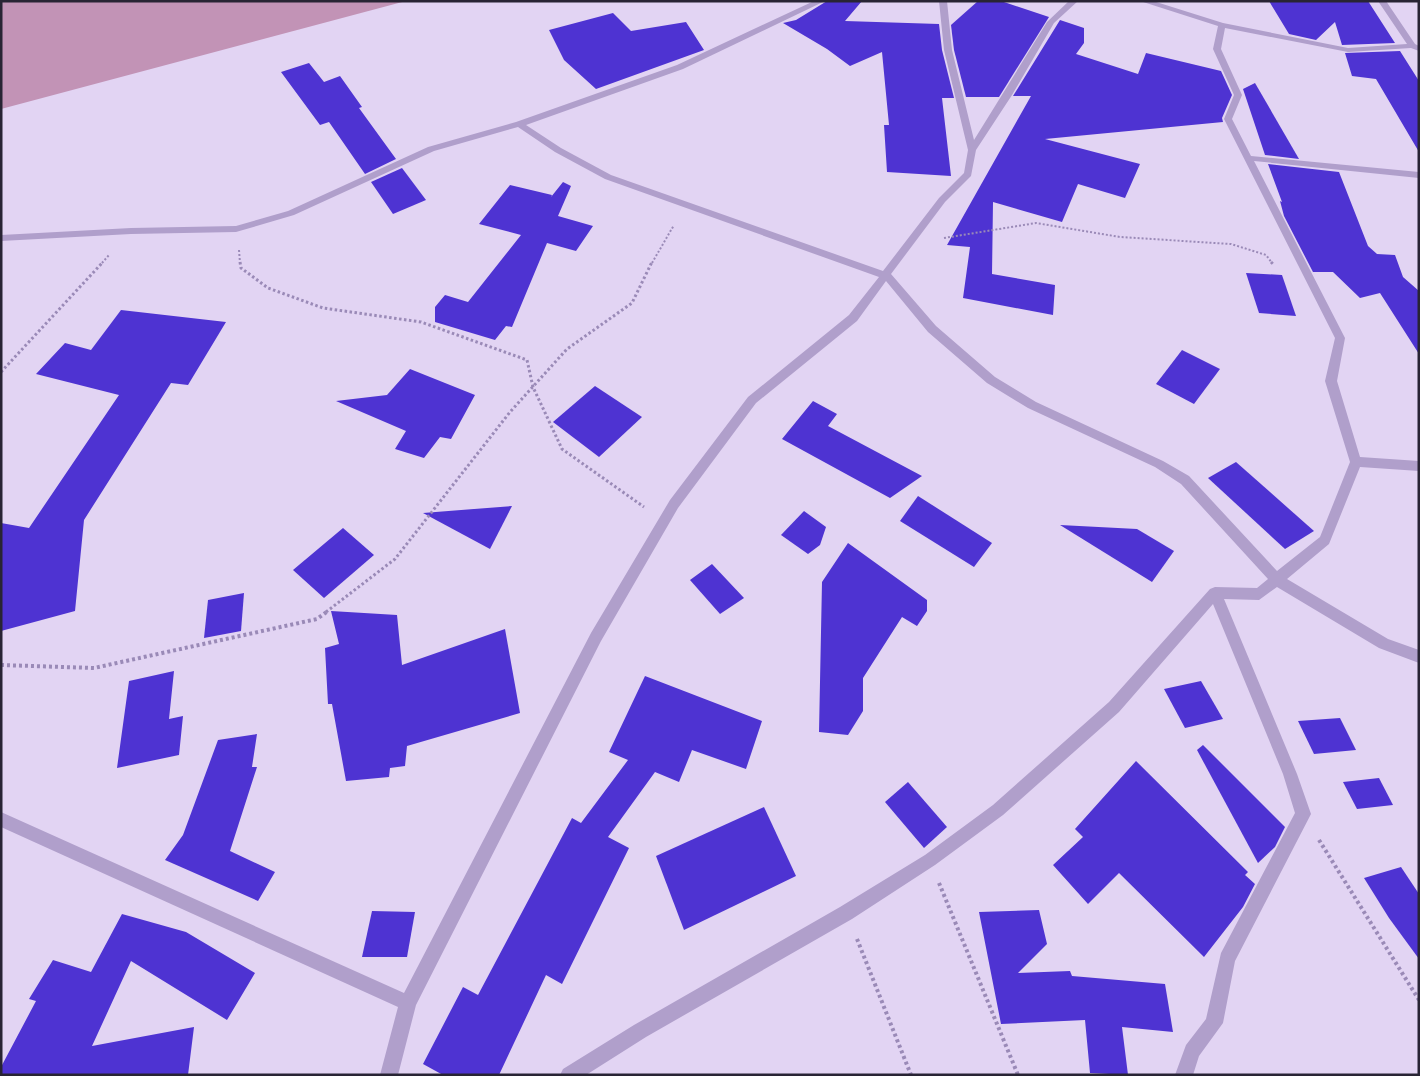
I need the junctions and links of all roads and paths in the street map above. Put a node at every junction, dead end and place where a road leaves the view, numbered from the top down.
1 (821, 1) edge
2 (943, 1) edge
3 (1074, 1) edge
4 (1144, 1) edge
5 (1382, 1) edge
6 (1222, 25) junction
7 (1416, 49) edge
8 (519, 124) junction
9 (972, 150) junction
10 (1248, 158) junction
11 (1419, 176) edge
12 (686, 206) junction
13 (236, 229) junction
14 (131, 231) junction
15 (1, 238) edge
16 (909, 243) junction
17 (1278, 269) dead end
18 (887, 276) junction
19 (1, 372) edge
20 (533, 387) junction
21 (1356, 462) junction
22 (1419, 466) edge
23 (674, 504) junction
24 (1277, 580) junction
25 (1215, 593) junction
26 (1419, 657) edge
27 (1, 665) edge
28 (1303, 814) junction
29 (1, 819) edge
30 (930, 860) junction
31 (846, 913) junction
32 (1419, 1000) edge
33 (408, 1003) junction
34 (388, 1075) edge
35 (569, 1075) edge
36 (911, 1075) edge
37 (1018, 1075) edge
38 (1184, 1075) edge

1 - 8 street
2 - 9 street
3 - 9 street
4 - 6 street
5 - 7 street
6 - 7 street
6 - 10 street
8 - 12 street
8 - 13 street
9 - 16 street
10 - 11 street
10 - 21 street
12 - 18 street
12 - 20 path
13 - 14 street
13 - 20 path
14 - 15 street
14 - 19 path
16 - 17 path
16 - 18 street
18 - 23 street
18 - 24 street
20 - 23 path
20 - 27 path
21 - 22 street
21 - 24 street
23 - 33 street
24 - 25 street
24 - 26 street
25 - 28 street
25 - 30 street
28 - 32 path
28 - 38 street
29 - 33 street
30 - 31 street
30 - 37 path
31 - 35 street
31 - 36 path
33 - 34 street

